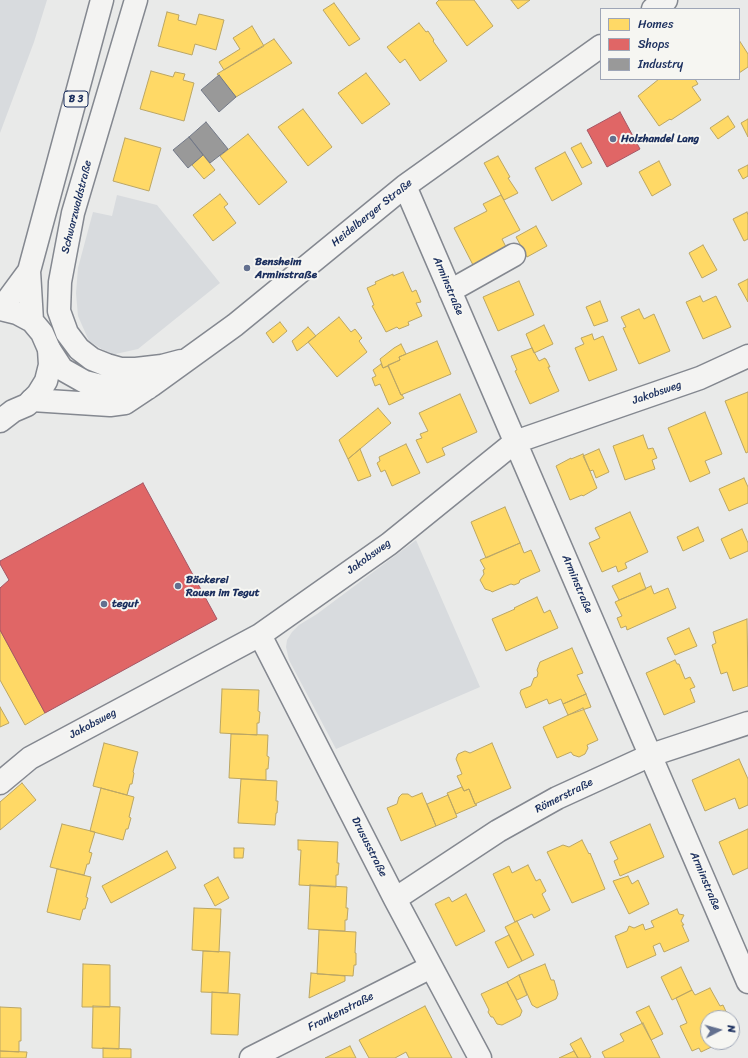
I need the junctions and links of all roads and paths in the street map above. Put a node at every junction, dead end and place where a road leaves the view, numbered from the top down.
1 (102, 0) edge
2 (136, 0) edge
3 (666, 0) edge
4 (654, 8) edge
5 (600, 47) edge
6 (405, 186) junction
7 (514, 255) dead end
8 (29, 271) junction
9 (450, 291) junction
10 (1, 309) edge
11 (32, 321) junction
12 (49, 349) junction
13 (748, 356) edge
14 (188, 360) junction
15 (148, 388) junction
16 (32, 400) junction
17 (4, 415) edge
18 (515, 442) junction
19 (260, 636) junction
20 (748, 723) edge
21 (651, 755) junction
22 (0, 783) edge
23 (395, 899) junction
24 (432, 967) junction
25 (748, 982) edge
26 (251, 1058) edge
27 (480, 1058) edge

1 - 8 street, B 3
2 - 14 street, Schwarzwaldstraße
3 - 4 street
5 - 6 street, Heidelberger Straße
6 - 9 street, Arminstraße
6 - 14 street, Heidelberger Straße
7 - 9 street
8 - 10 street, B 3
8 - 11 street, B 3
9 - 18 street, Arminstraße
10 - 11 street, B 3
11 - 12 street, B 3
12 - 15 street
12 - 16 street, B 3
13 - 18 street, Jakobsweg
14 - 15 street, Heidelberger Straße
15 - 16 street, Heidelberger Straße
16 - 17 street, B 3
18 - 19 street, Jakobsweg
18 - 21 street, Arminstraße
19 - 22 street, Jakobsweg
19 - 23 street, Drususstraße
20 - 21 street, Römerstraße
21 - 23 street, Römerstraße
21 - 25 street, Arminstraße
23 - 24 street, Drususstraße
24 - 26 street, Frankenstraße
24 - 27 street, Drususstraße

